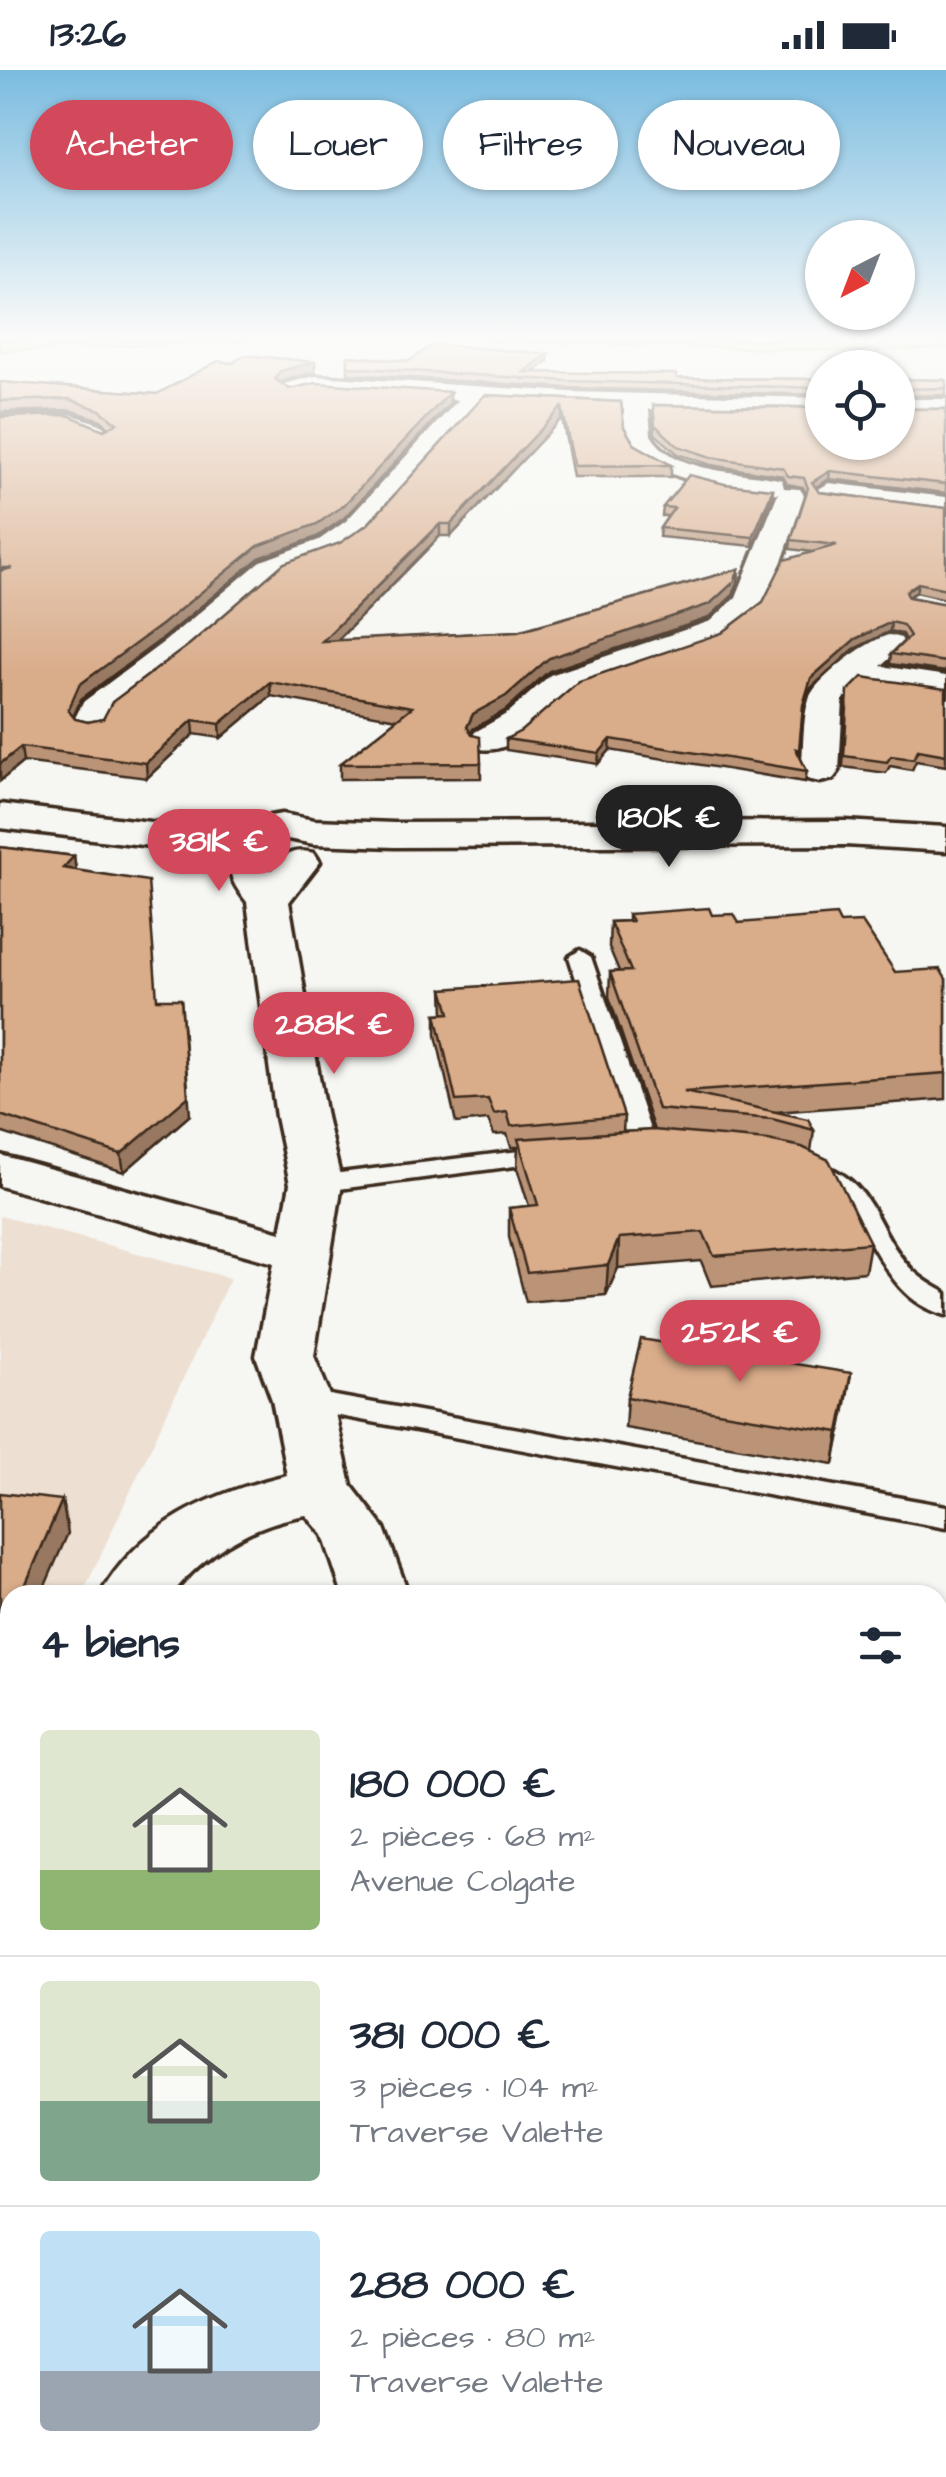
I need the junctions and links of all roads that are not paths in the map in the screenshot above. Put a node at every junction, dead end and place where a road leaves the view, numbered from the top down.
1 (423, 452) edge
2 (652, 452) edge
3 (782, 490) junction
4 (946, 505) edge
5 (889, 645) dead end
6 (851, 672) junction
7 (946, 686) edge
8 (92, 722) edge
9 (488, 740) dead end
10 (820, 771) dead end
11 (0, 816) edge
12 (946, 839) edge
13 (312, 848) junction
14 (251, 862) junction
15 (580, 957) dead end
16 (642, 1148) edge
17 (586, 1152) edge
18 (784, 1162) edge
19 (0, 1170) edge
20 (316, 1184) junction
21 (303, 1251) junction
22 (946, 1306) edge
23 (302, 1400) junction
24 (322, 1492) junction
25 (946, 1517) edge
26 (141, 1585) edge
27 (372, 1585) edge

1 - 8 street
2 - 3 street
3 - 4 street
3 - 9 street
5 - 6 street
6 - 7 street
6 - 10 street
11 - 14 street
12 - 13 street
13 - 14 street
13 - 14 street
14 - 20 street
15 - 16 lane
17 - 20 lane
18 - 22 lane
19 - 21 street
20 - 21 street
21 - 23 street
23 - 24 street
23 - 25 lane
24 - 26 street
24 - 27 street

